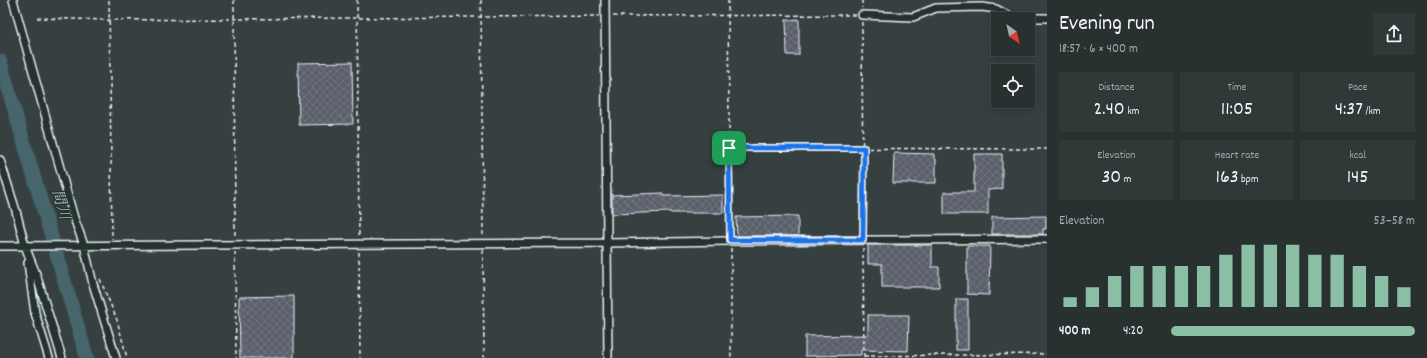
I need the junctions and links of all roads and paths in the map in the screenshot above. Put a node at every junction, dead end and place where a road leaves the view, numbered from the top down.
1 (13, 0) edge
2 (109, 0) edge
3 (234, 0) edge
4 (357, 0) edge
5 (481, 0) edge
6 (605, 0) edge
7 (728, 0) edge
8 (862, 0) edge
9 (862, 15) junction
10 (605, 16) junction
11 (728, 16) junction
12 (481, 17) junction
13 (37, 18) dead end
14 (1047, 18) edge
15 (234, 19) junction
16 (358, 19) junction
17 (110, 20) junction
18 (729, 148) junction
19 (864, 148) junction
20 (1047, 149) edge
21 (0, 160) edge
22 (1047, 239) edge
23 (730, 240) junction
24 (863, 240) junction
25 (483, 243) junction
26 (607, 243) junction
27 (359, 244) junction
28 (112, 245) junction
29 (235, 245) junction
30 (0, 246) edge
31 (27, 246) junction
32 (82, 246) junction
33 (30, 259) junction
34 (98, 276) dead end
35 (1047, 354) edge
36 (864, 357) edge
37 (49, 358) edge
38 (62, 358) edge
39 (116, 358) edge
40 (127, 358) edge
41 (236, 358) edge
42 (360, 358) edge
43 (484, 358) edge
44 (608, 358) edge
45 (731, 358) edge

1 - 32 street
2 - 17 path
3 - 15 path
4 - 16 path
5 - 12 path
6 - 10 street
7 - 11 path
8 - 9 path
9 - 11 path
9 - 14 street
9 - 19 path
10 - 11 path
10 - 12 path
10 - 26 street
11 - 18 path
12 - 16 path
12 - 25 path
13 - 17 path
15 - 16 path
15 - 17 path
15 - 29 path
16 - 27 path
17 - 28 path
18 - 19 path
18 - 23 path
19 - 20 path
19 - 24 path
21 - 31 street
22 - 24 street
23 - 24 street
23 - 26 street
23 - 45 path
24 - 36 path
25 - 26 street
25 - 27 street
25 - 43 path
26 - 44 street
27 - 29 street
27 - 42 path
28 - 29 street
28 - 32 street
29 - 41 path
30 - 31 street
31 - 32 street
31 - 33 street
32 - 39 street
33 - 37 street
33 - 38 street
34 - 40 path
35 - 36 path

